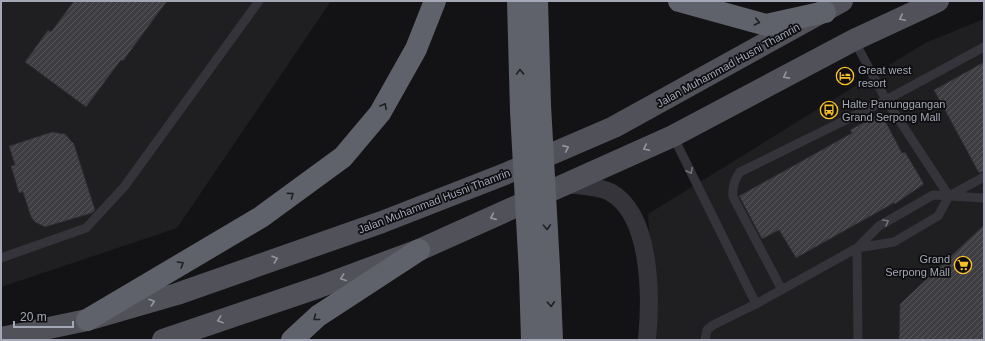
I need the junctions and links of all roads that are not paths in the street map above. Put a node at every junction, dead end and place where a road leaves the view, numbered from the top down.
1 (259, 1) edge
2 (436, 1) edge
3 (518, 1) edge
4 (537, 1) edge
5 (679, 1) edge
6 (938, 1) edge
7 (834, 6) edge
8 (854, 40) junction
9 (984, 47) edge
10 (886, 100) junction
11 (531, 108) junction
12 (673, 136) junction
13 (984, 177) edge
14 (567, 184) junction
15 (949, 196) junction
16 (984, 198) edge
17 (857, 248) junction
18 (419, 250) junction
19 (1, 258) edge
20 (540, 271) junction
21 (782, 290) junction
22 (756, 304) junction
23 (88, 320) junction
24 (1, 338) edge
25 (163, 340) edge
26 (292, 340) edge
27 (532, 340) edge
28 (552, 340) edge
29 (647, 340) edge
30 (705, 340) edge
31 (858, 340) edge

1 - 19 lane
23 -> 2 highway
11 -> 3 highway
4 - 11 highway
5 -> 7 highway
6 -> 8 main road
23 -> 7 main road, Jalan Muhammad Husni Thamrin
8 - 10 lane
8 -> 12 main road
9 - 10 lane
10 - 15 lane
10 - 21 lane
11 - 20 highway, bridge
12 -> 14 main road
12 -> 22 lane
13 - 15 lane
14 -> 18 main road
14 - 29 street
15 - 16 lane
17 -> 15 lane
15 - 17 lane
17 - 21 lane
17 - 31 lane
18 -> 25 main road
18 -> 26 highway
20 - 27 highway
20 -> 28 highway
21 - 22 lane
22 - 30 lane
23 - 24 main road, Jalan Muhammad Husni Thamrin

